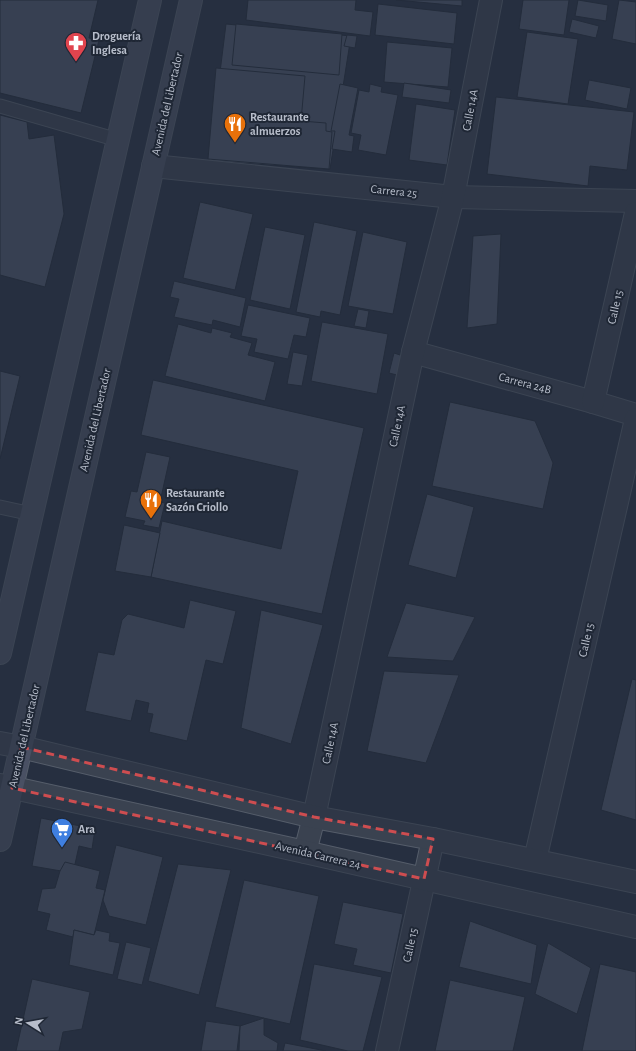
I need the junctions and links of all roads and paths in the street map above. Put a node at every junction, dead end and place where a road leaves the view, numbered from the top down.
1 (150, 0) edge
2 (191, 0) edge
3 (491, 0) edge
4 (0, 106) edge
5 (118, 140) junction
6 (153, 166) junction
7 (453, 197) junction
8 (636, 201) edge
9 (636, 213) edge
10 (413, 352) junction
11 (593, 402) junction
12 (636, 415) edge
13 (636, 419) edge
14 (0, 506) edge
15 (32, 514) junction
16 (0, 653) edge
17 (10, 745) edge
18 (6, 787) edge
19 (314, 817) junction
20 (433, 839) junction
21 (0, 840) edge
22 (305, 852) junction
23 (536, 860) junction
24 (424, 879) junction
25 (636, 882) edge
26 (636, 927) edge
27 (387, 1051) edge

1 - 5 main road
2 - 6 main road, Avenida del Libertador
3 - 7 street, Calle 14A
4 - 5 lane
5 - 15 main road
6 - 7 street, Carrera 25
6 - 17 main road, Avenida del Libertador
7 - 8 street, Carrera 25
7 - 10 street, Calle 14A
9 - 11 street, Calle 15
10 - 11 street, Carrera 24B
10 - 19 street, Calle 14A
11 - 12 street, Carrera 24B
13 - 23 street, Calle 15
14 - 15 lane
15 - 16 main road
17 - 18 main road, Avenida del Libertador
17 - 19 street
18 - 21 main road, Avenida del Libertador
18 - 22 street, Avenida Carrera 24
19 - 20 street
19 - 22 street, Calle 14A
20 - 23 street
20 - 24 street, Calle 15
22 - 24 street, Avenida Carrera 24
23 - 25 street
24 - 26 street, Avenida Carrera 24
24 - 27 street, Calle 15

